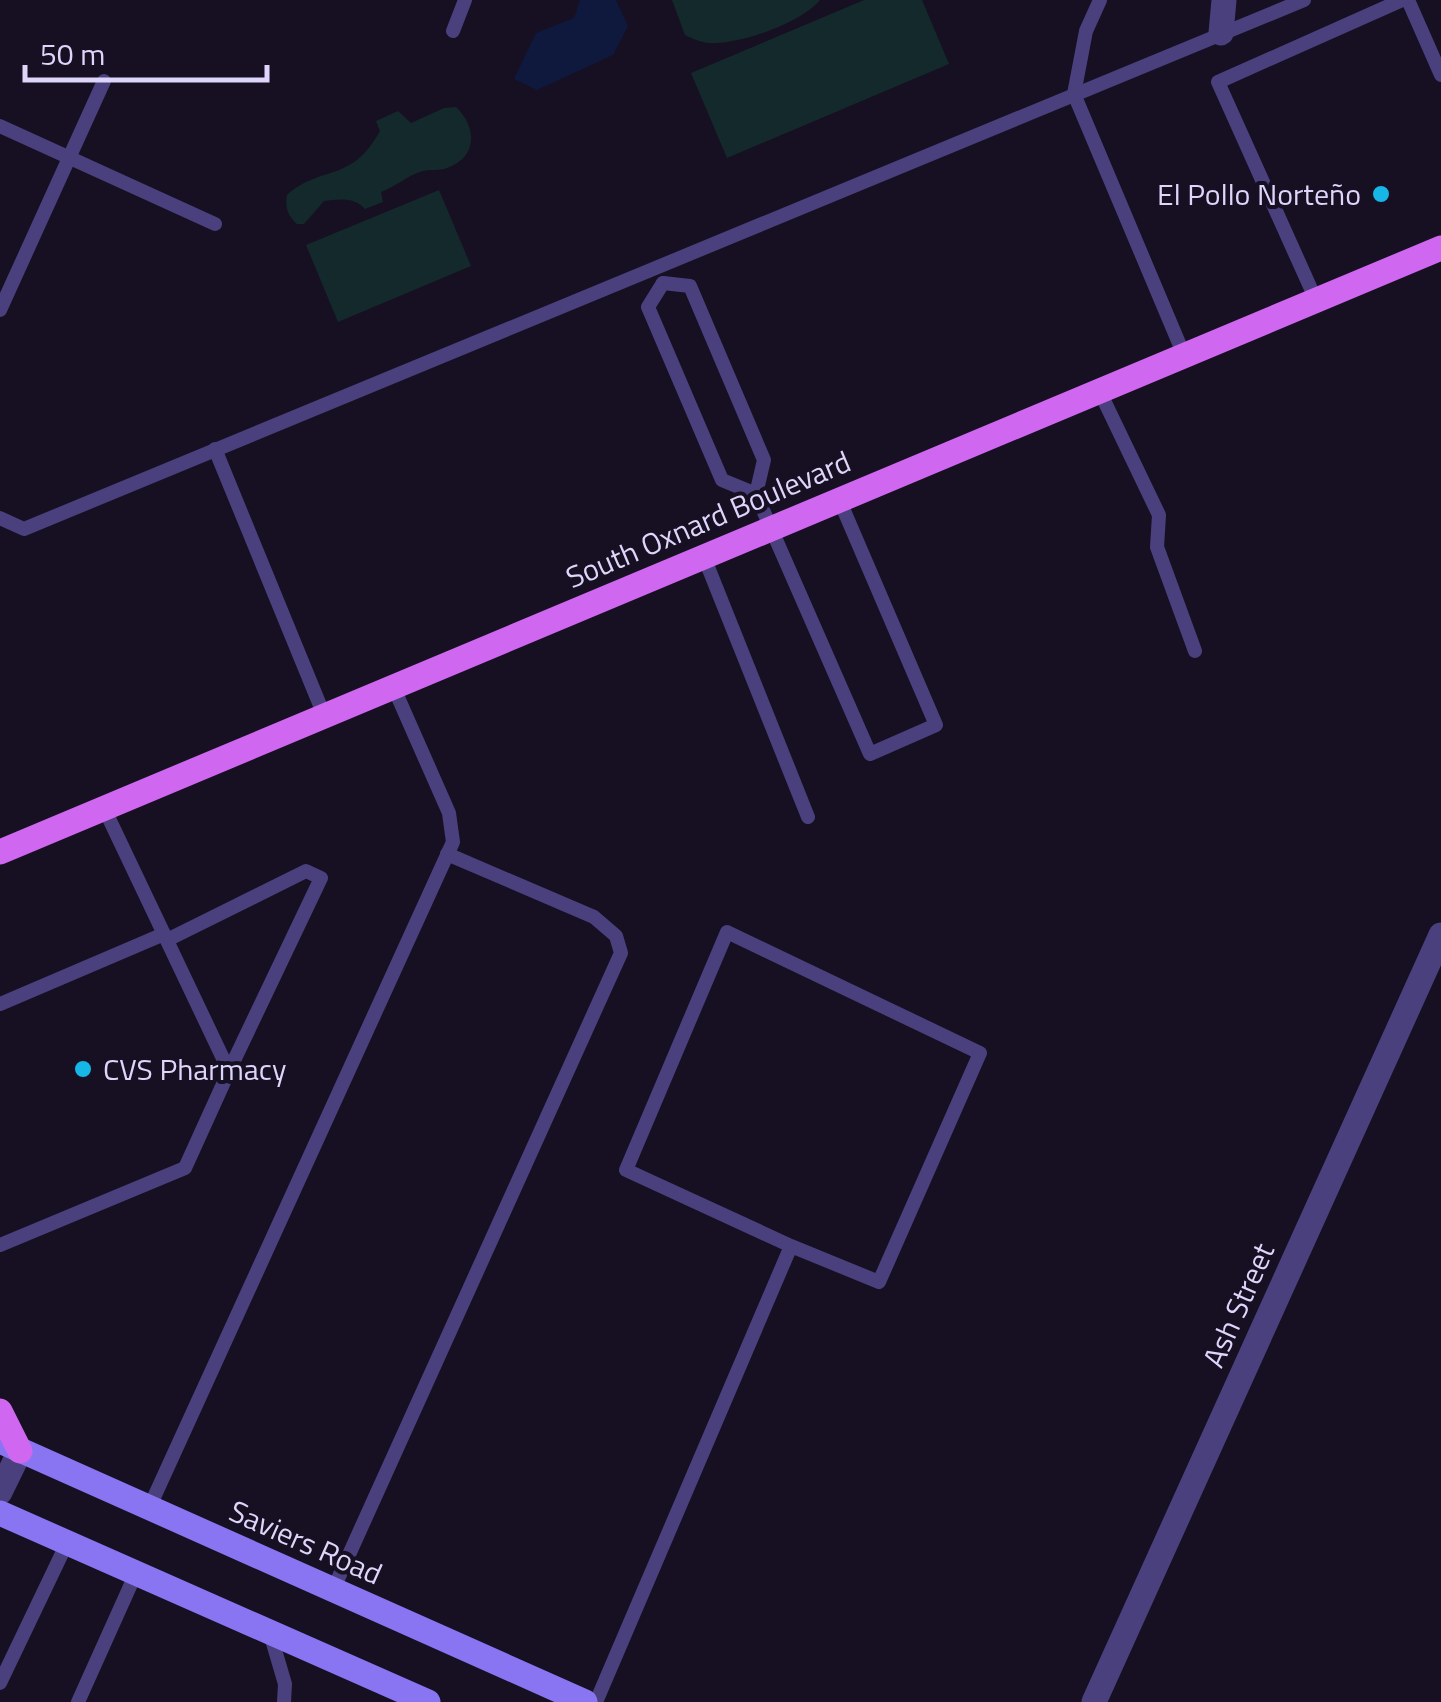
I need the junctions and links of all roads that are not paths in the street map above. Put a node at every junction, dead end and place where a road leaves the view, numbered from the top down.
1 (466, 0) edge
2 (1100, 0) edge
3 (1224, 0) edge
4 (1304, 0) edge
5 (1405, 0) edge
6 (453, 31) dead end
7 (1221, 33) junction
8 (1441, 75) edge
9 (104, 81) dead end
10 (1074, 94) junction
11 (0, 126) edge
12 (70, 157) junction
13 (214, 224) dead end
14 (1441, 248) edge
15 (656, 266) junction
16 (664, 282) junction
17 (1316, 300) junction
18 (0, 310) edge
19 (1184, 355) junction
20 (1098, 389) junction
21 (215, 448) junction
22 (756, 494) junction
23 (839, 499) junction
24 (0, 518) edge
25 (773, 528) junction
26 (704, 557) junction
27 (1195, 651) dead end
28 (393, 686) junction
29 (324, 716) junction
30 (104, 808) junction
31 (808, 817) dead end
32 (0, 852) edge
33 (447, 854) junction
34 (1441, 935) edge
35 (165, 937) junction
36 (0, 1004) edge
37 (229, 1070) junction
38 (0, 1245) edge
39 (790, 1246) junction
40 (0, 1411) edge
41 (10, 1446) edge
42 (0, 1492) edge
43 (150, 1506) junction
44 (0, 1513) edge
45 (67, 1543) junction
46 (136, 1573) junction
47 (333, 1590) junction
48 (270, 1632) junction
49 (0, 1682) edge
50 (421, 1701) edge
51 (78, 1702) edge
52 (284, 1702) edge
53 (584, 1702) edge
54 (596, 1702) edge
55 (1094, 1702) edge

1 - 6 lane
2 - 10 lane
3 - 7 street
4 - 7 lane
5 - 8 lane
5 - 17 lane
7 - 10 lane
9 - 12 lane
10 - 15 lane
10 - 19 lane
11 - 12 lane
12 - 13 lane
12 - 18 lane
14 - 17 main road, South Oxnard Boulevard
15 - 16 lane
15 - 21 lane
16 - 22 lane
16 - 22 lane
17 - 19 main road, South Oxnard Boulevard
19 - 20 main road, South Oxnard Boulevard
20 - 23 main road, South Oxnard Boulevard
20 - 27 lane
21 - 24 lane
21 - 29 lane
22 - 25 lane
23 - 25 main road, South Oxnard Boulevard
23 - 25 lane
25 - 26 main road, South Oxnard Boulevard
26 - 28 main road, South Oxnard Boulevard
26 - 31 lane
28 - 29 main road, South Oxnard Boulevard
28 - 33 lane
29 - 30 main road, South Oxnard Boulevard
30 - 32 main road, South Oxnard Boulevard
30 - 35 lane
33 - 43 lane
33 - 47 lane
34 - 55 street, Ash Street
35 - 36 lane
35 - 37 lane
35 - 37 lane
37 - 38 lane
39 - 39 lane
39 - 54 lane
40 - 41 main road
41 - 42 street
41 - 43 main road, Saviers Road
43 - 47 main road, Saviers Road
44 - 45 main road
45 - 46 main road
45 - 49 lane
46 - 48 main road
46 - 51 lane
47 - 53 main road, Saviers Road
48 - 50 main road
48 - 52 lane

